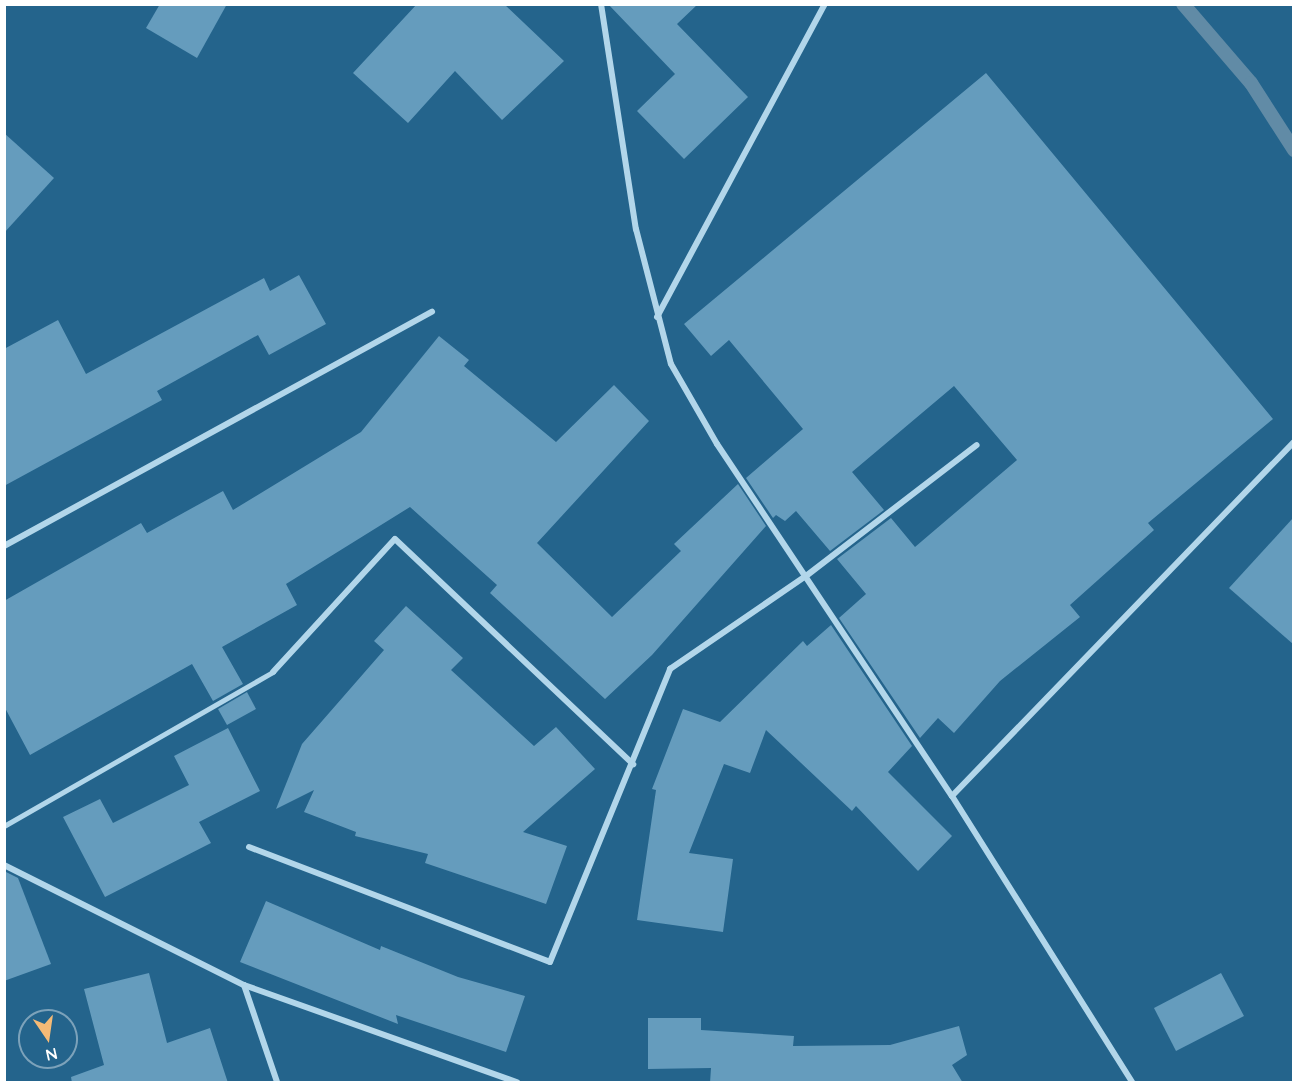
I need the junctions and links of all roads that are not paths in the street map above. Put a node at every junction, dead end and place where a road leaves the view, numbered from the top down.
1 (601, 4) edge
2 (825, 4) edge
3 (432, 312) dead end
4 (657, 317) junction
5 (1293, 442) edge
6 (977, 445) dead end
7 (4, 546) edge
8 (806, 576) junction
9 (273, 672) joint
10 (633, 764) junction
11 (952, 796) junction
12 (4, 826) edge
13 (249, 847) dead end
14 (4, 865) edge
15 (244, 985) junction
16 (277, 1083) edge
17 (518, 1083) edge
18 (1132, 1083) edge

1 - 4 street
2 - 4 street
3 - 7 street
4 - 8 street
5 - 11 street
6 - 8 street
8 - 10 street
8 - 11 street
9 - 10 street
9 - 12 lane
10 - 13 street
11 - 18 street
14 - 15 street
15 - 16 street
15 - 17 street

